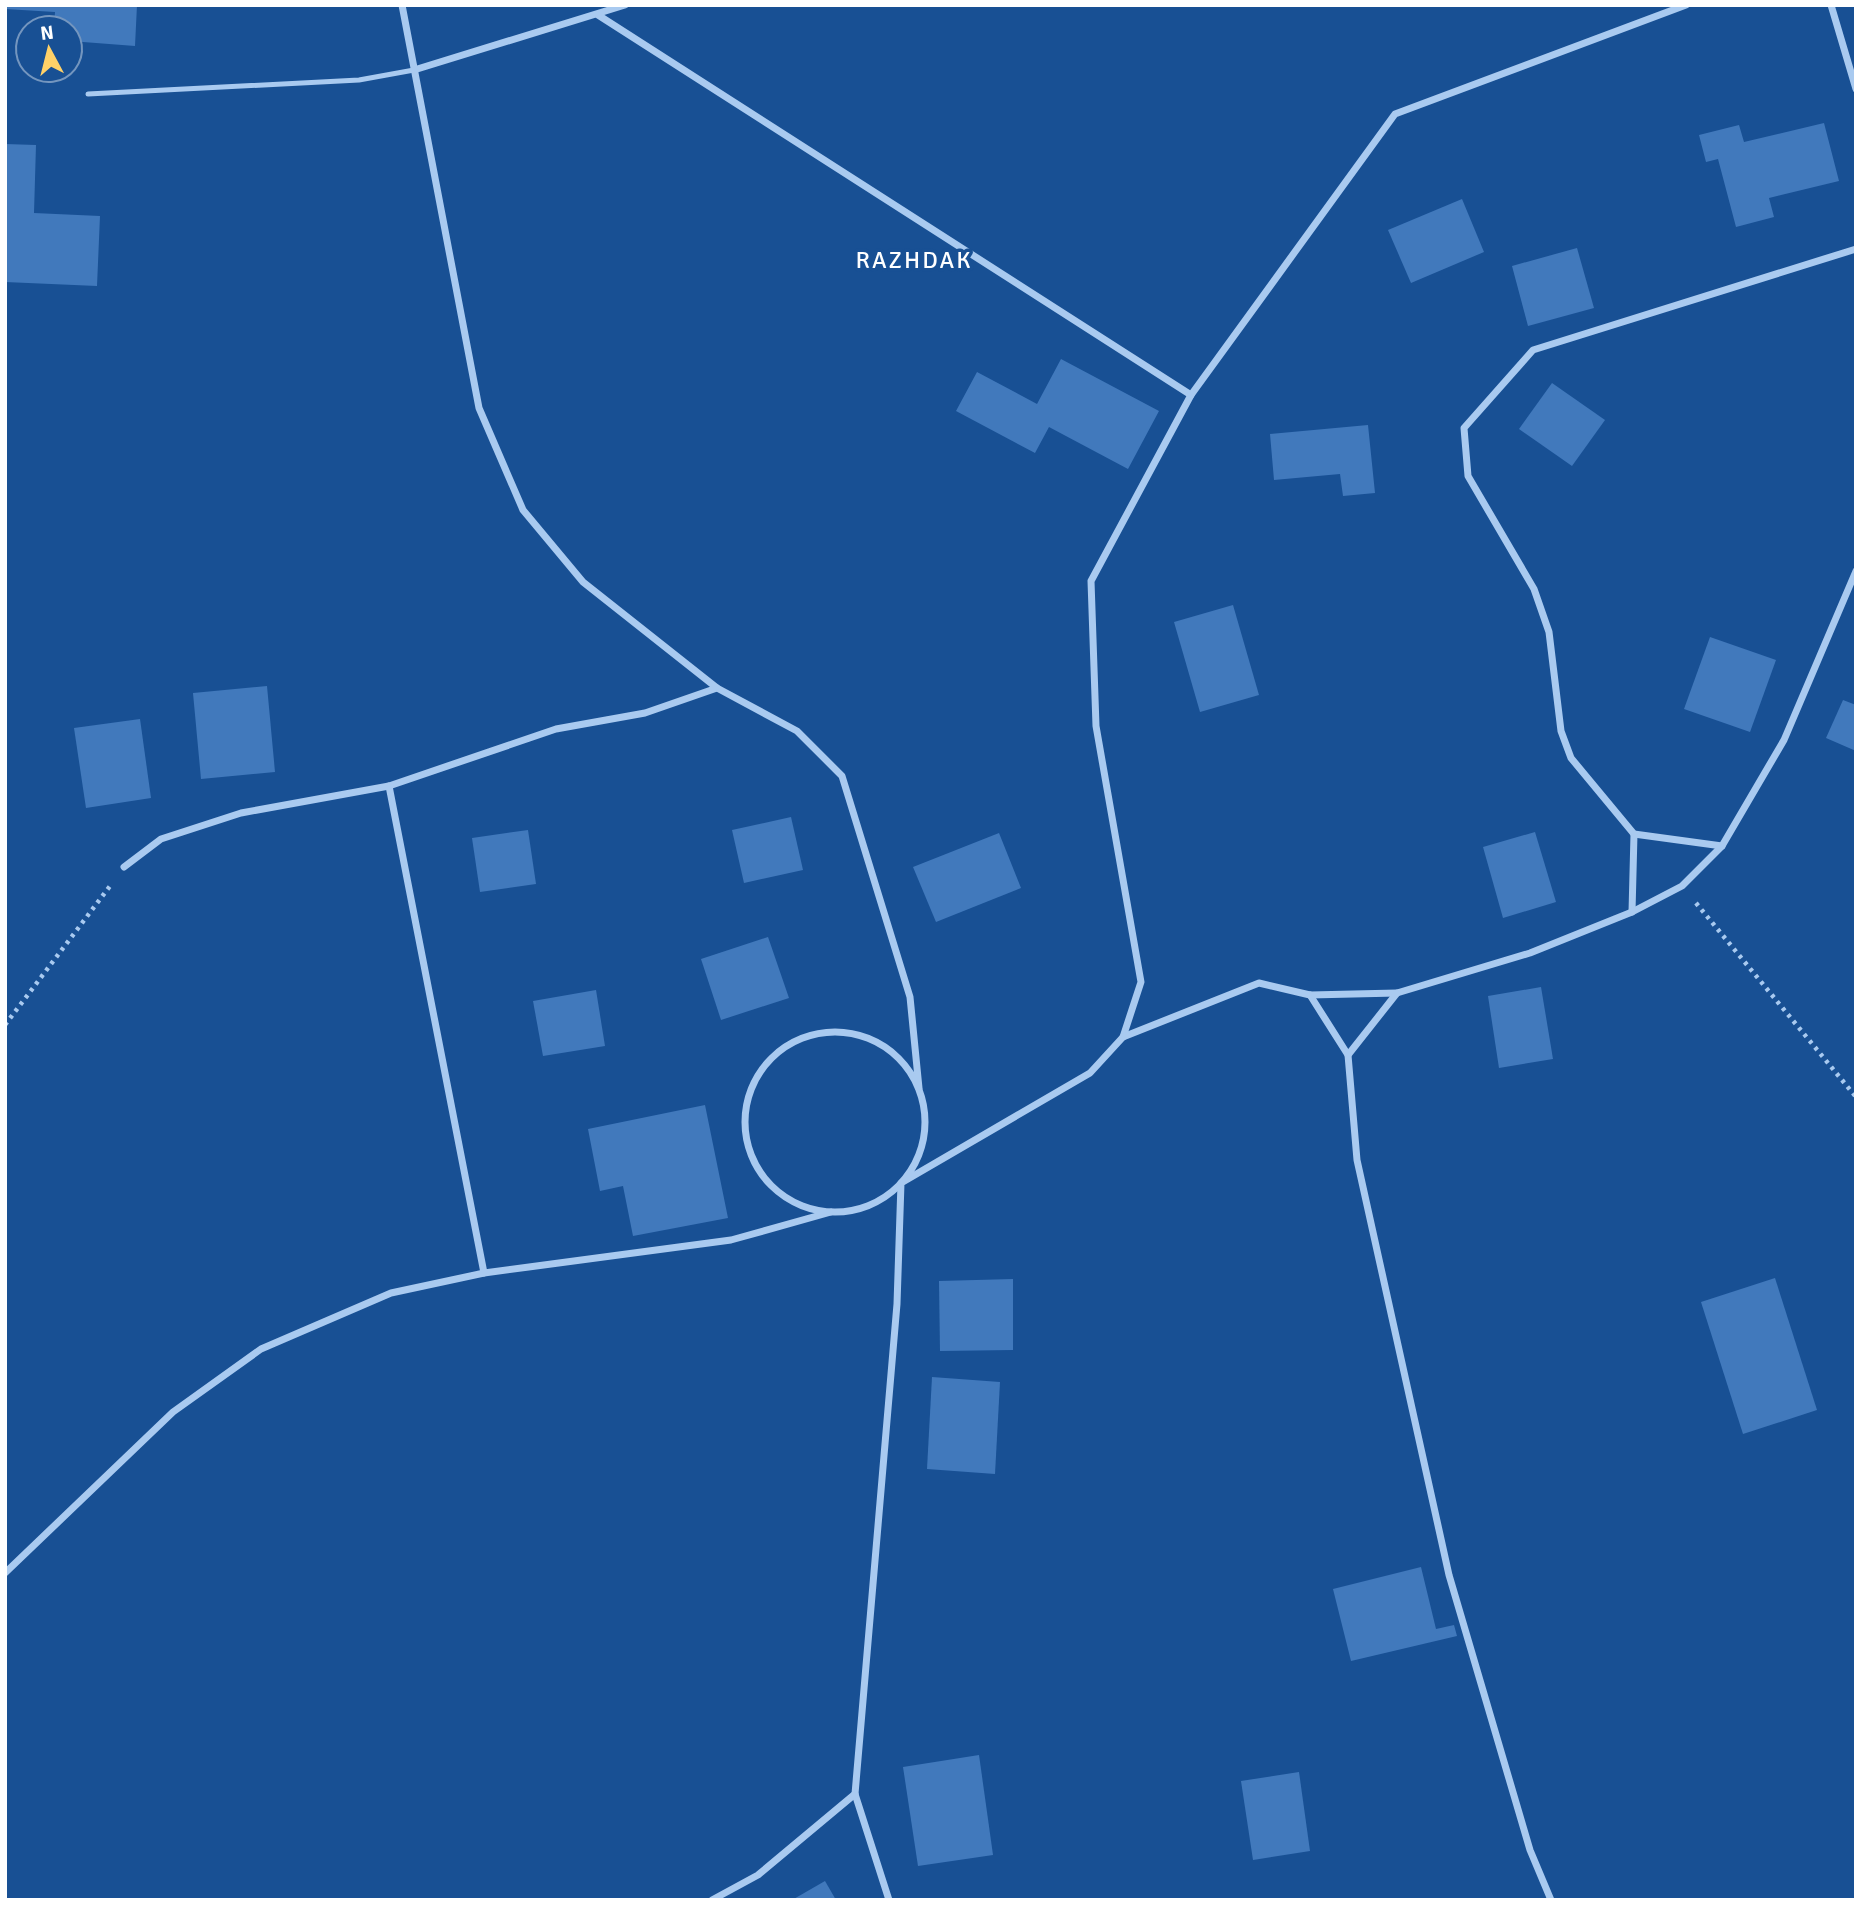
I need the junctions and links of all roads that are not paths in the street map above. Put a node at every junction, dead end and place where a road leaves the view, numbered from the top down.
1 (402, 5) edge
2 (625, 5) edge
3 (1686, 5) edge
4 (1831, 5) edge
5 (597, 15) junction
6 (414, 70) junction
7 (1856, 89) edge
8 (88, 94) dead end
9 (1856, 249) edge
10 (1191, 396) junction
11 (1856, 571) edge
12 (717, 688) junction
13 (389, 786) junction
14 (1634, 834) junction
15 (1722, 846) junction
16 (124, 867) road end
17 (1632, 912) junction
18 (1397, 993) junction
19 (1310, 995) junction
20 (1123, 1037) junction
21 (1348, 1055) junction
22 (919, 1088) junction
23 (901, 1183) junction
24 (831, 1212) junction
25 (484, 1273) junction
26 (5, 1573) edge
27 (855, 1794) junction
28 (712, 1900) edge
29 (889, 1900) edge
30 (1551, 1900) edge

1 - 6 street
2 - 5 street
3 - 10 street
4 - 7 street
5 - 6 street
5 - 10 street
6 - 8 lane
6 - 12 street
9 - 14 street
10 - 20 street
11 - 15 street
12 - 13 street
12 - 22 street
13 - 16 street
13 - 25 street
14 - 15 street
14 - 17 street
15 - 17 street
17 - 18 street
18 - 19 street
18 - 21 street
19 - 20 street
19 - 21 street
20 - 23 street
21 - 30 street
22 - 23 street
22 - 24 street
23 - 24 street
23 - 27 street
24 - 25 street
25 - 26 street
27 - 28 street
27 - 29 street

